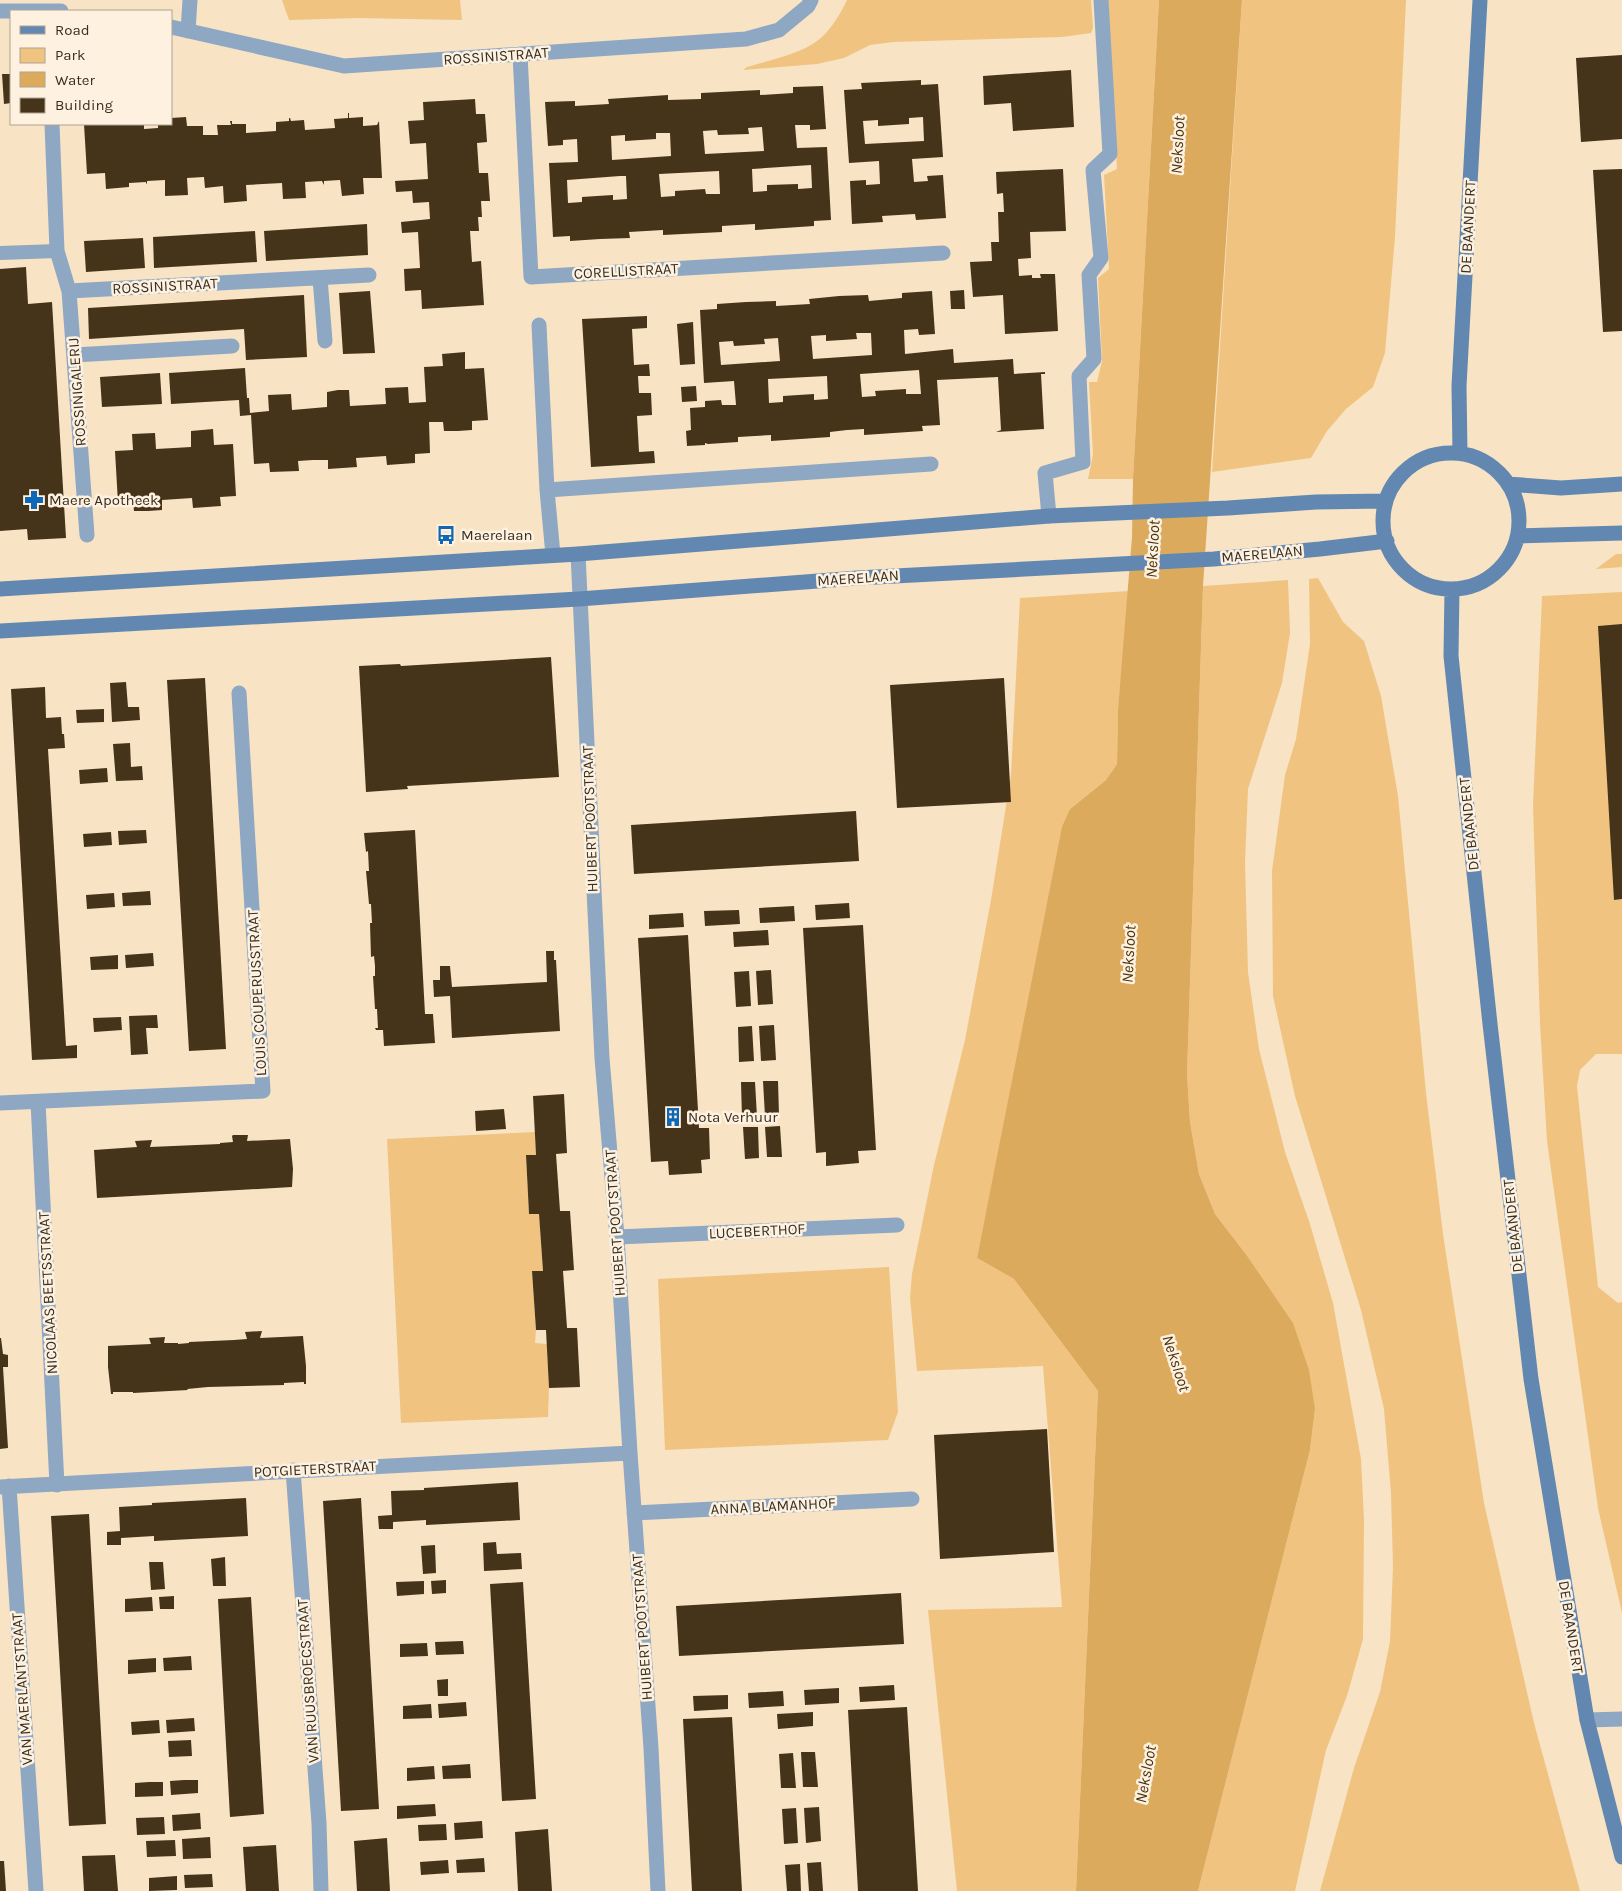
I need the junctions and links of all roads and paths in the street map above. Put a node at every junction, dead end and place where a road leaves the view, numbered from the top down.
1 (190, 0) edge
2 (811, 0) edge
3 (1101, 0) edge
4 (1480, 0) edge
5 (172, 27) edge
6 (188, 31) junction
7 (520, 54) junction
8 (52, 125) edge
9 (57, 251) junction
10 (0, 253) edge
11 (943, 253) dead end
12 (369, 275) dead end
13 (320, 278) junction
14 (69, 291) junction
15 (539, 325) dead end
16 (325, 341) dead end
17 (232, 346) dead end
18 (74, 355) junction
19 (1460, 453) junction
20 (931, 464) dead end
21 (1508, 484) junction
22 (1622, 484) edge
23 (547, 490) junction
24 (1386, 501) junction
25 (1049, 516) junction
26 (1622, 532) edge
27 (87, 535) dead end
28 (1518, 536) junction
29 (1386, 541) junction
30 (578, 554) junction
31 (553, 555) junction
32 (0, 589) edge
33 (1452, 589) junction
34 (579, 599) junction
35 (0, 631) edge
36 (239, 693) dead end
37 (38, 1102) junction
38 (0, 1103) edge
39 (897, 1225) dead end
40 (617, 1237) junction
41 (630, 1452) junction
42 (294, 1470) junction
43 (57, 1484) junction
44 (5, 1487) edge
45 (912, 1499) dead end
46 (634, 1513) junction
47 (1622, 1719) edge
48 (1586, 1720) junction
49 (1622, 1857) edge
50 (36, 1891) edge
51 (321, 1891) edge
52 (658, 1891) edge

1 - 6 street
2 - 7 street, ROSSINISTRAAT
3 - 25 street
4 - 19 street, DE BAANDERT
5 - 6 street, ROSSINISTRAAT
6 - 7 street, ROSSINISTRAAT
7 - 11 street, CORELLISTRAAT
8 - 9 street, ROSSINIGALERIJ
9 - 10 lane
9 - 14 street, ROSSINIGALERIJ
12 - 13 street, ROSSINISTRAAT
13 - 14 street, ROSSINISTRAAT
13 - 16 street
14 - 18 street, ROSSINIGALERIJ
15 - 23 street
17 - 18 street
18 - 27 street, ROSSINIGALERIJ
19 - 21 street
19 - 24 street
20 - 23 street
21 - 22 street
21 - 28 street
23 - 31 street
24 - 25 street
24 - 29 street
25 - 30 street
26 - 28 street
28 - 33 street
29 - 33 street
29 - 34 street, MAERELAAN
30 - 31 street
30 - 34 street, HUIBERT POOTSTRAAT
31 - 32 street
33 - 48 street, DE BAANDERT
34 - 35 street, MAERELAAN
34 - 40 street, HUIBERT POOTSTRAAT
36 - 37 street, LOUIS COUPERUSSTRAAT
37 - 38 street, LOUIS COUPERUSSTRAAT
37 - 43 street, NICOLAAS BEETSSTRAAT
39 - 40 street, LUCEBERTHOF
40 - 41 street, HUIBERT POOTSTRAAT
41 - 42 street, POTGIETERSTRAAT
41 - 46 street, HUIBERT POOTSTRAAT
42 - 43 street, POTGIETERSTRAAT
42 - 51 street, VAN RUUSBROECSTRAAT
43 - 44 street, POTGIETERSTRAAT
44 - 50 street, VAN MAERLANTSTRAAT
45 - 46 street, ANNA BLAMANHOF
46 - 52 street, HUIBERT POOTSTRAAT
47 - 48 street
48 - 49 street, DE BAANDERT

